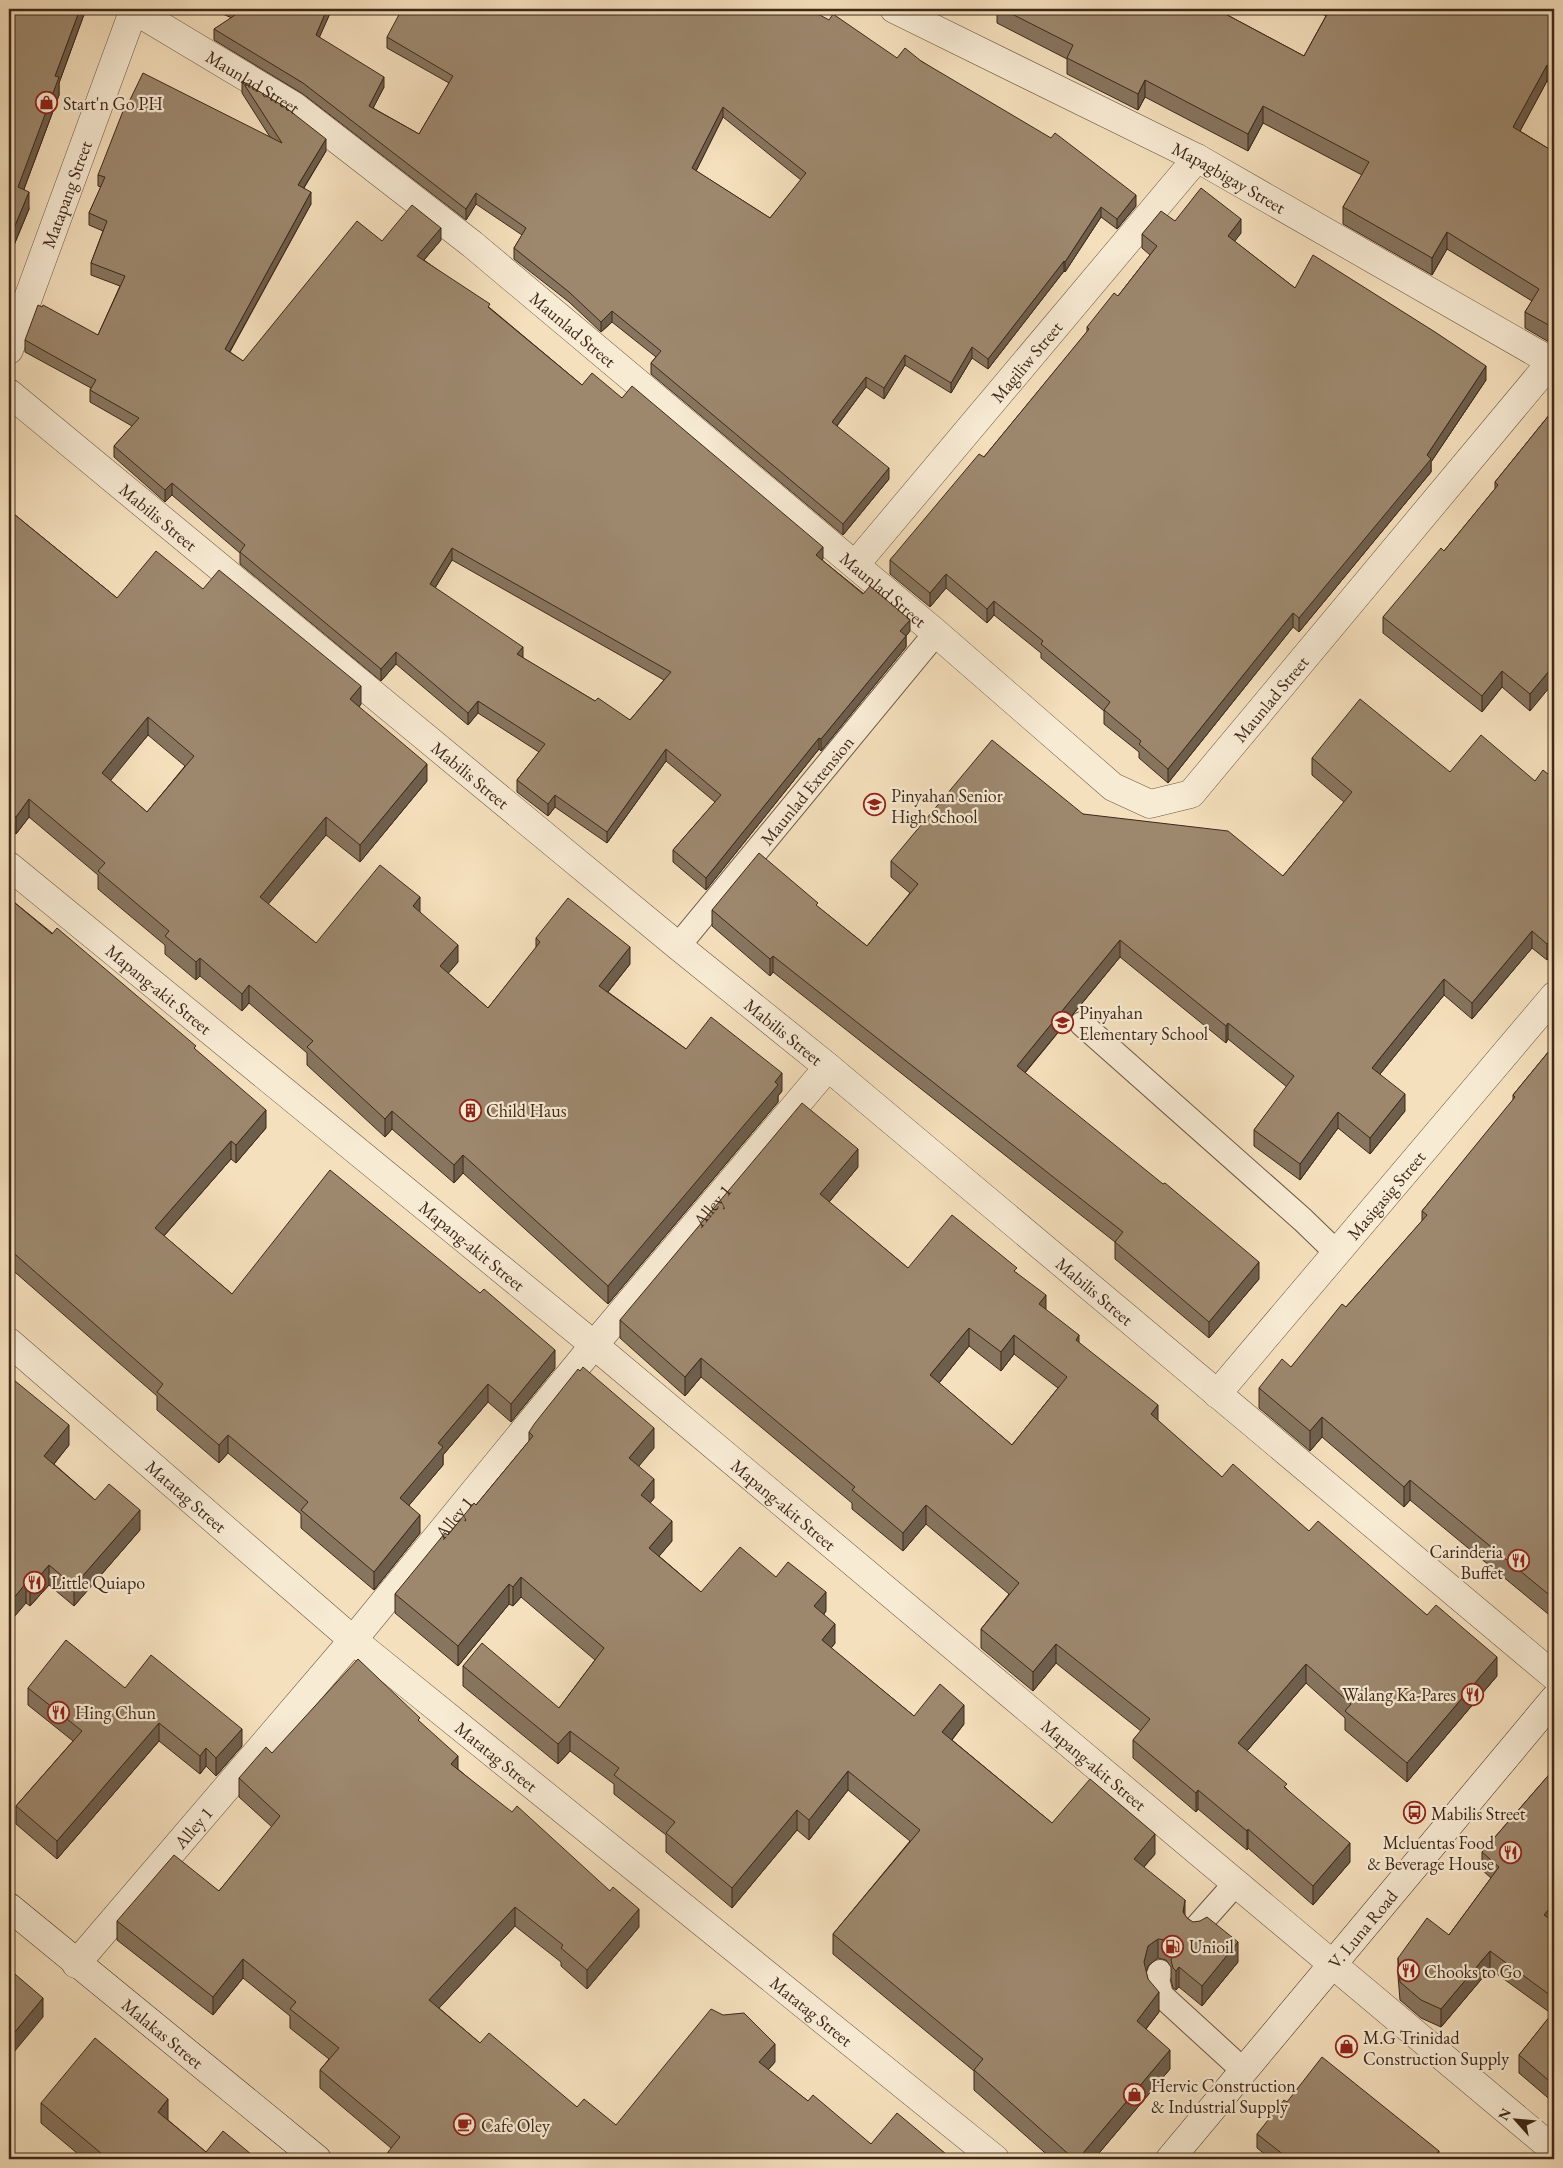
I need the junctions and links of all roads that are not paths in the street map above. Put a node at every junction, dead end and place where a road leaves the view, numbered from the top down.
1 (134, 9) edge
2 (894, 9) edge
3 (924, 15) edge
4 (1197, 158) junction
5 (9, 350) edge
6 (1553, 363) edge
7 (9, 393) edge
8 (855, 564) junction
9 (936, 633) junction
10 (9, 866) edge
11 (678, 946) junction
12 (1554, 996) edge
13 (1082, 1024) dead end
14 (828, 1067) junction
15 (1335, 1252) junction
16 (9, 1342) edge
17 (594, 1345) junction
18 (1216, 1394) junction
19 (354, 1640) junction
20 (1554, 1676) edge
21 (1554, 1699) edge
22 (1236, 1883) junction
23 (9, 1907) edge
24 (1196, 1928) edge
25 (76, 1964) junction
26 (1332, 1965) junction
27 (1160, 1972) dead end
28 (1244, 2071) junction
29 (1554, 2150) edge
30 (317, 2159) edge
31 (995, 2159) edge
32 (1170, 2159) edge

1 - 5 street, Matapang Street
1 - 8 street, Maunlad Street
2 - 3 street, Mapagbigay Street
3 - 4 street, Mapagbigay Street
4 - 6 street, Mapagbigay Street
4 - 8 street, Magiliw Street
6 - 9 street, Maunlad Street
7 - 11 street, Mabilis Street
8 - 9 street, Maunlad Street
9 - 11 lane, Maunlad Extension
10 - 17 street, Mapang-akit Street
11 - 14 street, Mabilis Street
12 - 15 street, Masigasig Street
13 - 15 lane
14 - 17 street, Alley 1
14 - 18 street, Mabilis Street
15 - 18 street, Masigasig Street
16 - 19 street, Matatag Street
17 - 19 street, Alley 1
17 - 22 street, Mapang-akit Street
18 - 20 street, Mabilis Street
19 - 25 street, Alley 1
19 - 31 street, Matatag Street
21 - 26 street, V. Luna Road
22 - 24 lane
22 - 26 street, Mapang-akit Street
23 - 25 street, Malakas Street
25 - 30 street, Malakas Street
26 - 28 street, V. Luna Road
26 - 29 street, Mapang-akit Street
27 - 28 lane
28 - 32 street, V. Luna Road

